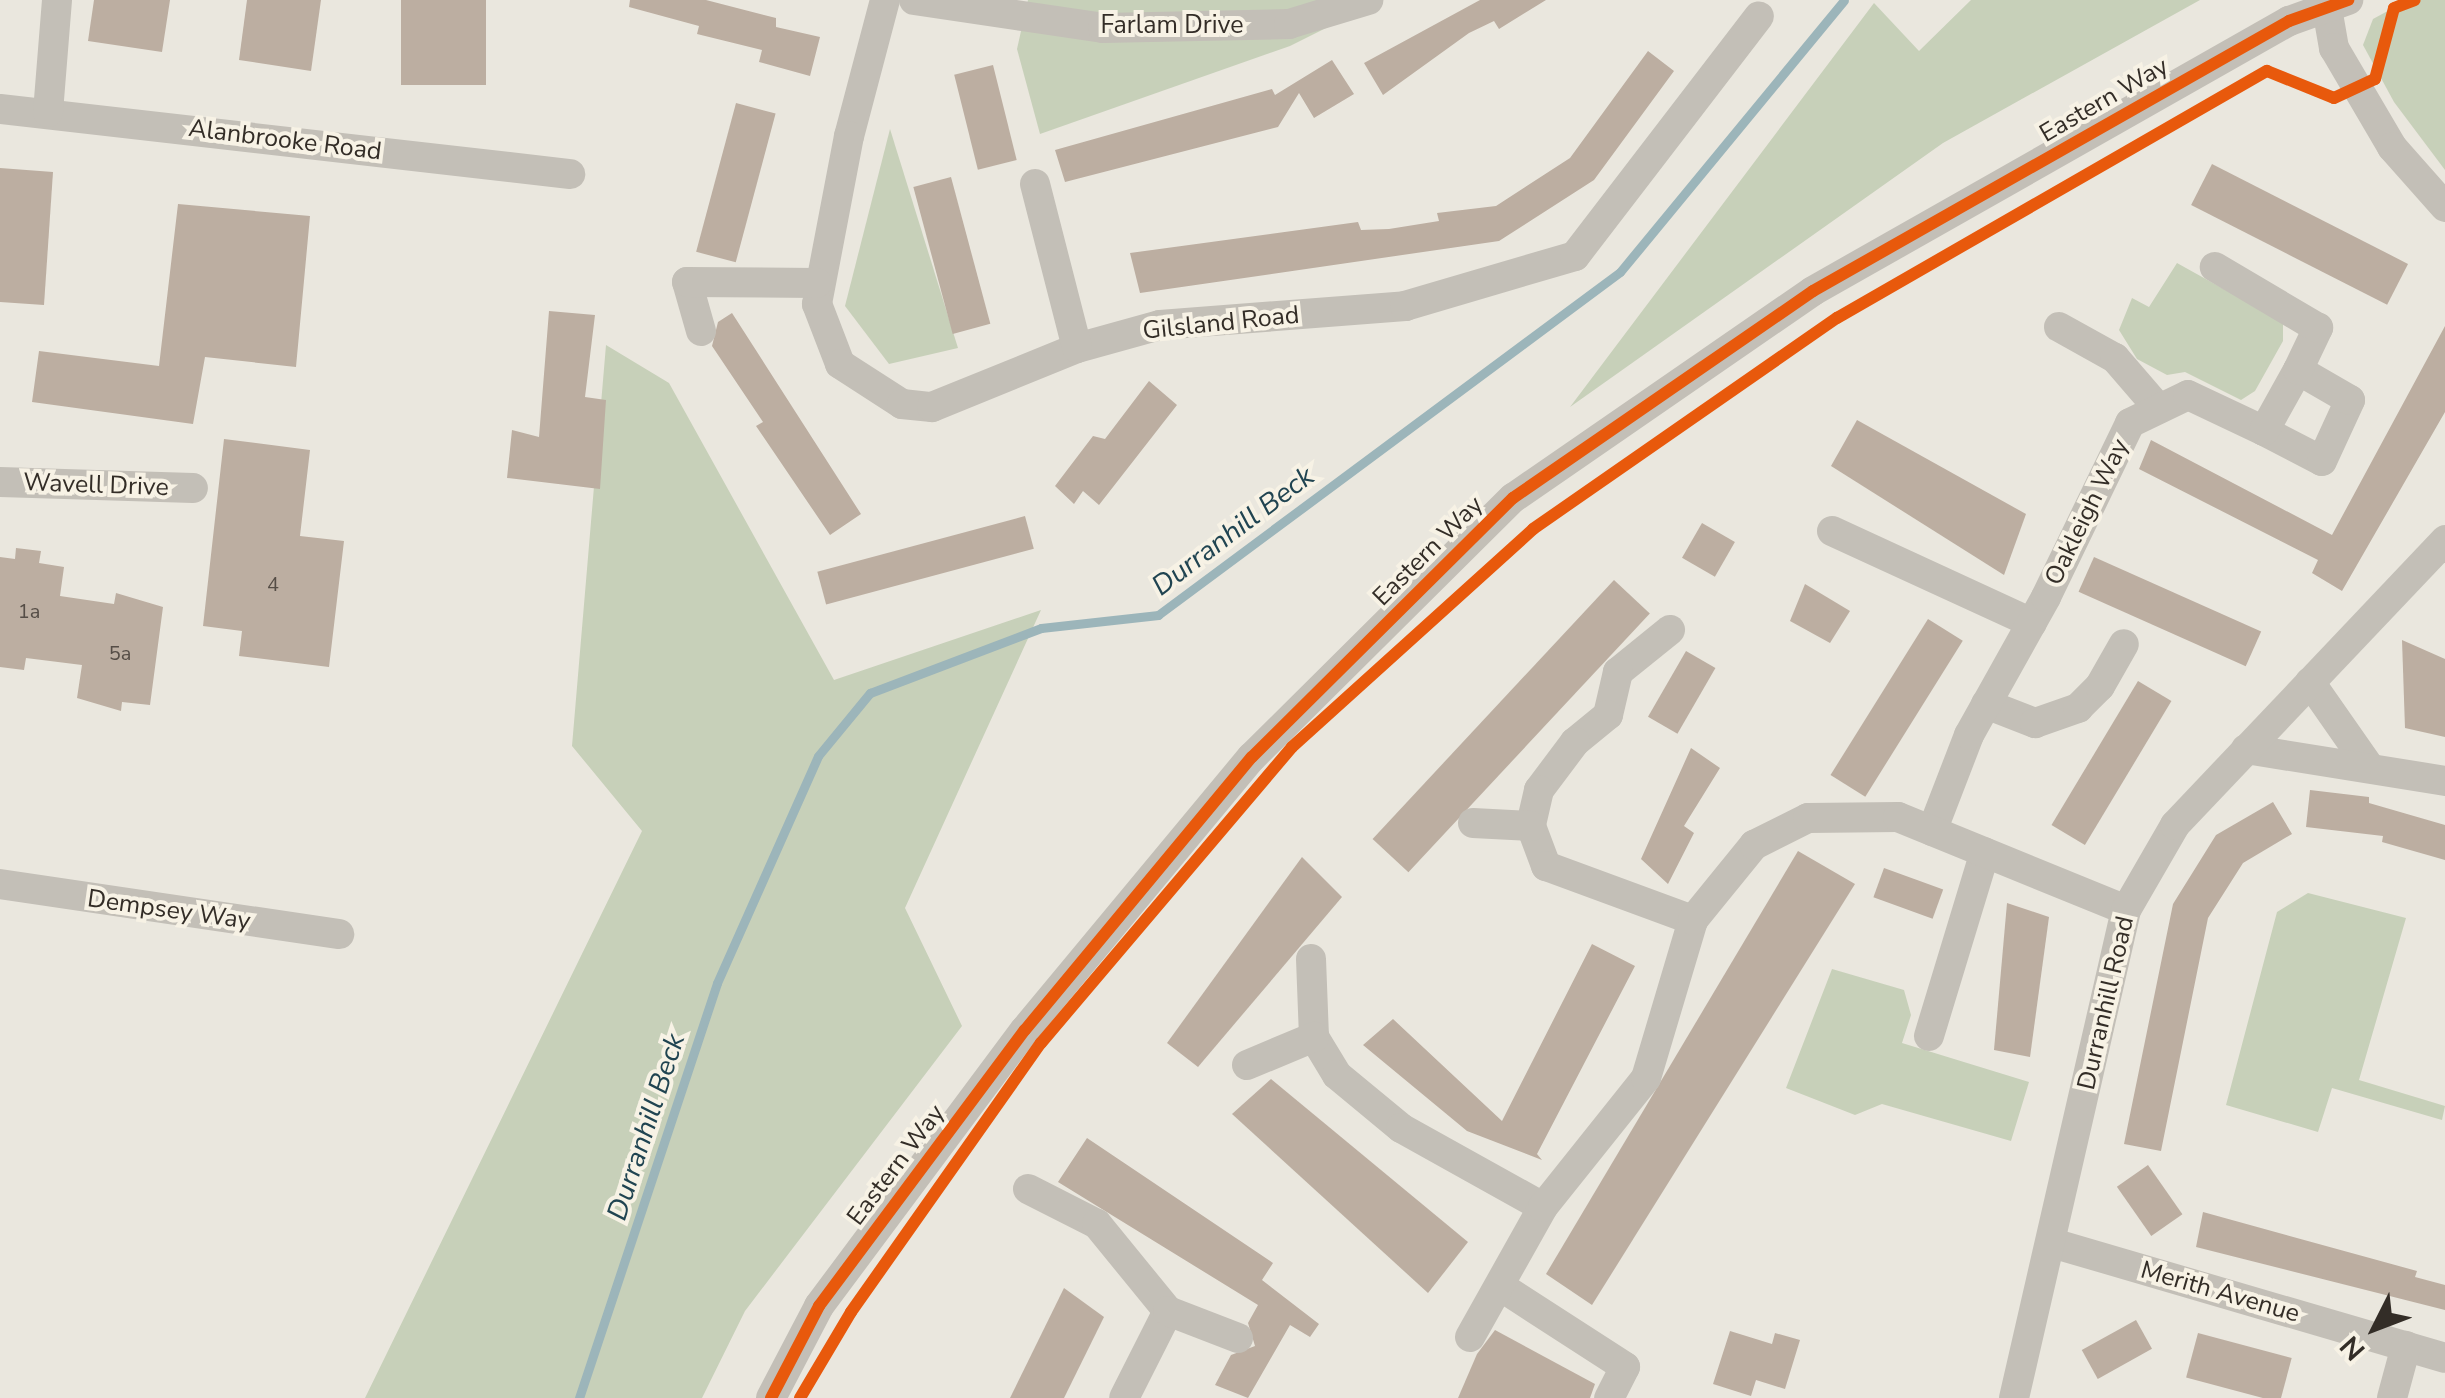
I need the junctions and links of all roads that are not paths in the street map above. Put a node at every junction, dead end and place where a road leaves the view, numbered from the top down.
1 (58, 0) edge
2 (885, 0) edge
3 (914, 0) edge
4 (1368, 0) edge
5 (2337, 4) edge
6 (1759, 16) dead end
7 (0, 109) edge
8 (48, 112) junction
9 (570, 174) dead end
10 (1035, 184) dead end
11 (2445, 208) edge
12 (2215, 266) dead end
13 (817, 283) junction
14 (2059, 326) dead end
15 (701, 331) dead end
16 (1077, 348) junction
17 (2298, 370) junction
18 (2159, 409) junction
19 (2264, 432) junction
20 (0, 482) edge
21 (192, 488) dead end
22 (1832, 531) dead end
23 (2445, 540) edge
24 (2032, 623) junction
25 (1670, 630) dead end
26 (2124, 644) dead end
27 (2310, 682) junction
28 (1986, 704) junction
29 (2246, 749) junction
30 (2368, 765) junction
31 (2445, 781) edge
32 (1472, 823) dead end
33 (1531, 826) junction
34 (1932, 831) junction
35 (1985, 852) junction
36 (0, 884) edge
37 (2126, 910) junction
38 (1693, 920) junction
39 (339, 934) dead end
40 (1311, 959) dead end
41 (1929, 1036) dead end
42 (1314, 1037) junction
43 (1247, 1065) dead end
44 (1028, 1190) dead end
45 (1543, 1206) junction
46 (2052, 1243) junction
47 (1500, 1286) junction
48 (1168, 1311) junction
49 (1238, 1338) dead end
50 (1470, 1338) dead end
51 (2406, 1346) junction
52 (2445, 1358) edge
53 (770, 1398) edge
54 (1124, 1398) edge
55 (1608, 1398) edge
56 (2014, 1398) edge
57 (2392, 1398) edge

1 - 8 street
2 - 13 street, Gilsland Road
3 - 4 street, Farlam Drive
5 - 11 street
5 - 53 street, Eastern Way
6 - 16 street, Gilsland Road
7 - 8 street, Alanbrooke Road
8 - 9 street, Alanbrooke Road
10 - 16 street
12 - 17 street
13 - 15 street
13 - 16 street, Gilsland Road
14 - 18 street
17 - 19 street
17 - 19 street
18 - 19 street
18 - 24 street, Oakleigh Way
20 - 21 street, Wavell Drive
22 - 24 street
23 - 27 street, Durranhill Road
24 - 28 street, Oakleigh Way
25 - 33 street
26 - 28 street
27 - 29 street, Durranhill Road
27 - 30 street
28 - 34 street, Oakleigh Way
29 - 30 street
29 - 37 street, Durranhill Road
30 - 31 street
32 - 33 street
33 - 38 street
34 - 35 street
34 - 38 street
35 - 37 street
35 - 41 street
36 - 39 street, Dempsey Way
37 - 46 street, Durranhill Road
38 - 45 street
40 - 42 street
42 - 43 street
42 - 45 street
44 - 48 street
45 - 47 street
46 - 51 street, Merith Avenue
46 - 56 street, Durranhill Road
47 - 50 street
47 - 55 street
48 - 49 street
48 - 54 street
51 - 52 street, Merith Avenue
51 - 57 street

